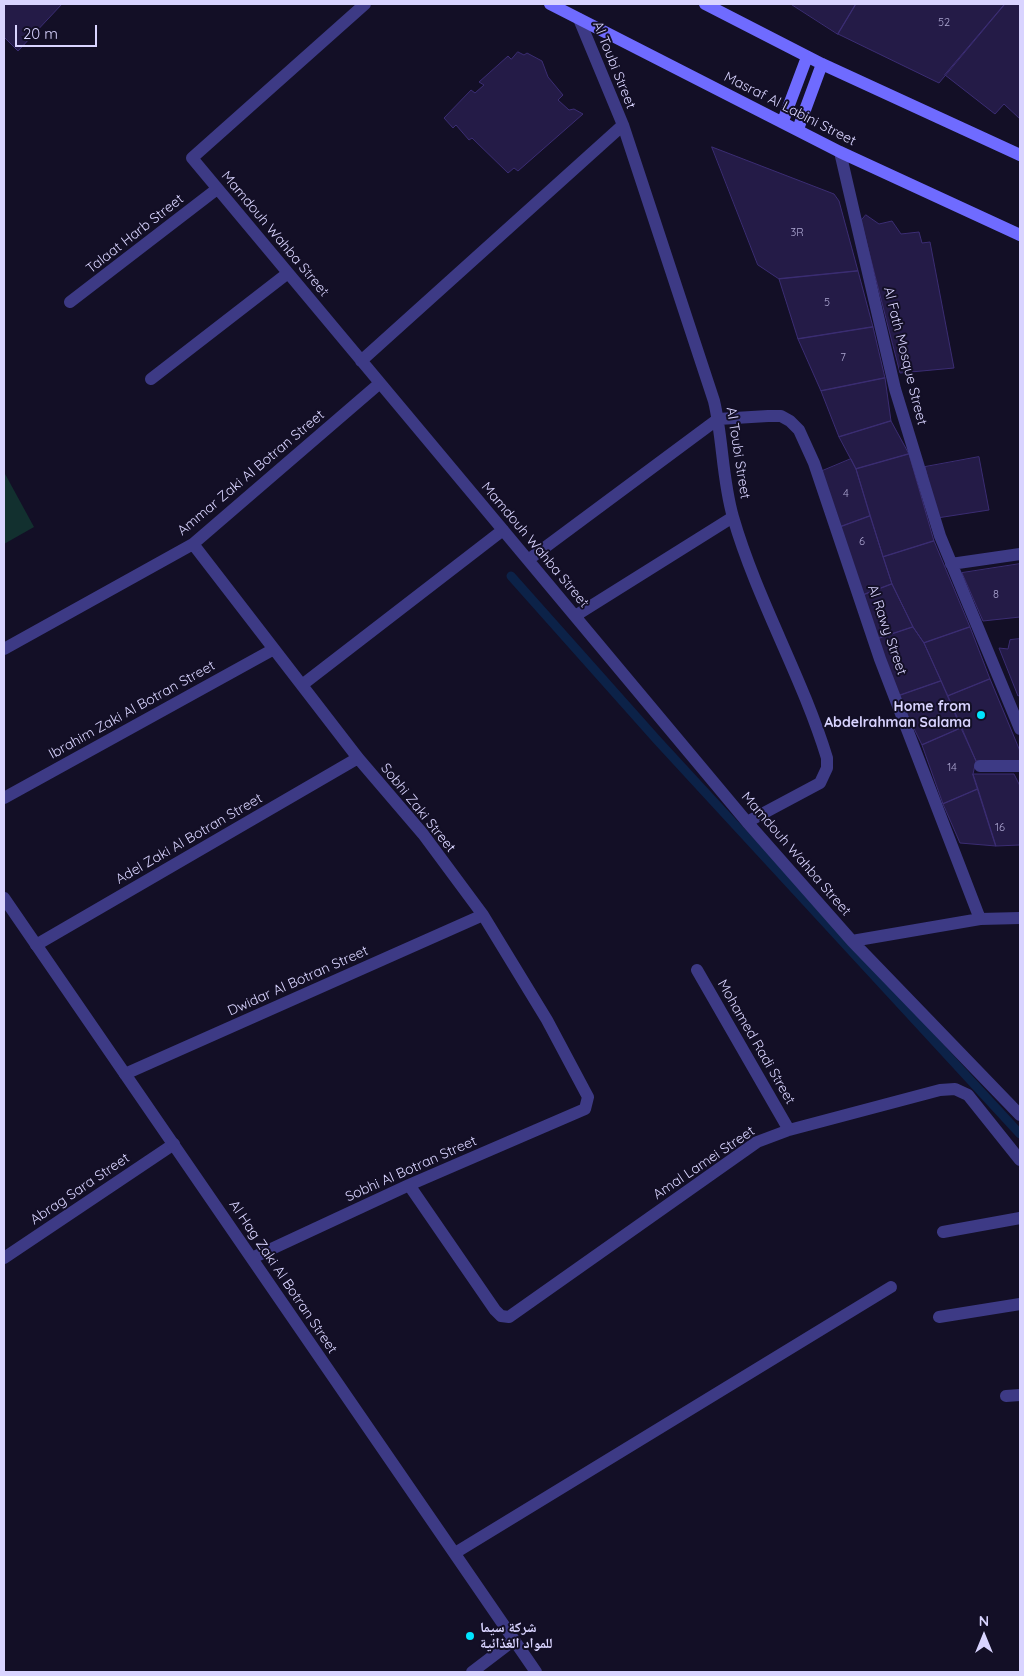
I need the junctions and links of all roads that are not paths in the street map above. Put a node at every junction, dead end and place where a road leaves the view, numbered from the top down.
1 (365, 4) edge
2 (550, 4) edge
3 (705, 4) edge
4 (579, 19) junction
5 (807, 57) junction
6 (822, 64) junction
7 (783, 121) junction
8 (622, 124) junction
9 (798, 129) junction
10 (840, 152) junction
11 (1020, 155) edge
12 (217, 189) junction
13 (1020, 236) edge
14 (288, 273) junction
15 (70, 302) dead end
16 (362, 361) junction
17 (151, 379) dead end
18 (380, 383) junction
19 (718, 419) junction
20 (733, 517) junction
21 (502, 530) junction
22 (193, 544) junction
23 (1020, 554) edge
24 (528, 560) junction
25 (951, 564) junction
26 (575, 616) junction
27 (4, 649) edge
28 (274, 649) junction
29 (302, 685) junction
30 (1020, 729) edge
31 (358, 758) junction
32 (980, 766) dead end
33 (1020, 766) edge
34 (4, 798) edge
35 (747, 822) junction
36 (4, 898) edge
37 (483, 915) junction
38 (1020, 918) edge
39 (980, 919) junction
40 (852, 941) junction
41 (36, 945) junction
42 (697, 970) dead end
43 (125, 1074) junction
44 (584, 1109) joint
45 (1020, 1115) edge
46 (788, 1130) junction
47 (174, 1144) junction
48 (1020, 1160) edge
49 (409, 1185) junction
50 (1020, 1218) edge
51 (943, 1232) dead end
52 (4, 1258) edge
53 (252, 1258) junction
54 (891, 1287) dead end
55 (1020, 1304) edge
56 (939, 1317) dead end
57 (1020, 1395) edge
58 (1006, 1396) dead end
59 (455, 1553) junction
60 (514, 1640) junction
61 (472, 1672) edge
62 (536, 1672) edge

1 - 12 street, Mamdouh Wahba Street
2 - 4 main road, Masraf Al Labini Street
3 - 5 main road
4 - 7 main road, Masraf Al Labini Street
4 - 8 street, Al Toubi Street
5 - 6 main road
5 - 7 main road
6 - 9 main road
6 - 11 main road
7 - 9 main road, Masraf Al Labini Street
8 - 16 street
8 - 19 street, Al Toubi Street
9 - 10 main road, Masraf Al Labini Street
10 - 13 main road, Masraf Al Labini Street
10 - 25 street, Al Fath Mosque Street
12 - 14 street, Mamdouh Wahba Street
12 - 15 street, Talaat Harb Street
14 - 16 street, Mamdouh Wahba Street
14 - 17 street
16 - 18 street, Mamdouh Wahba Street
18 - 21 street, Mamdouh Wahba Street
18 - 22 street, Ammar Zaki Al Botran Street
19 - 20 street, Al Toubi Street
19 - 24 street
19 - 39 street, Al Rawy Street
20 - 26 street
20 - 35 street, Al Toubi Street
21 - 24 street, Mamdouh Wahba Street
21 - 29 street
22 - 27 street, Ammar Zaki Al Botran Street
22 - 28 street, Sobhi Zaki Street
23 - 25 street
24 - 26 street, Mamdouh Wahba Street
25 - 30 street, Al Fath Mosque Street
26 - 35 street, Mamdouh Wahba Street
28 - 29 street, Sobhi Zaki Street
28 - 34 street, Ibrahim Zaki Al Botran Street
29 - 31 street, Sobhi Zaki Street
31 - 37 street, Sobhi Zaki Street
31 - 41 street, Adel Zaki Al Botran Street
32 - 33 street
35 - 40 street, Mamdouh Wahba Street
36 - 41 street, Al Hag Zaki Al Botran Street
37 - 43 street, Dwidar Al Botran Street
37 - 44 street, Sobhi Zaki Street
38 - 39 street
39 - 40 street
40 - 45 street, Mamdouh Wahba Street
41 - 43 street, Al Hag Zaki Al Botran Street
42 - 46 street, Mohamed Radi Street
43 - 47 street, Al Hag Zaki Al Botran Street
44 - 49 street, Sobhi Al Botran Street
46 - 48 street, Amal Lamei Street
46 - 49 street, Amal Lamei Street
47 - 52 street, Abrag Sara Street
47 - 53 street, Al Hag Zaki Al Botran Street
49 - 53 street, Sobhi Al Botran Street
50 - 51 street
53 - 59 street, Al Hag Zaki Al Botran Street
54 - 59 street
55 - 56 street
57 - 58 street
59 - 60 street, Al Hag Zaki Al Botran Street
60 - 61 street
60 - 62 street, Al Hag Zaki Al Botran Street

